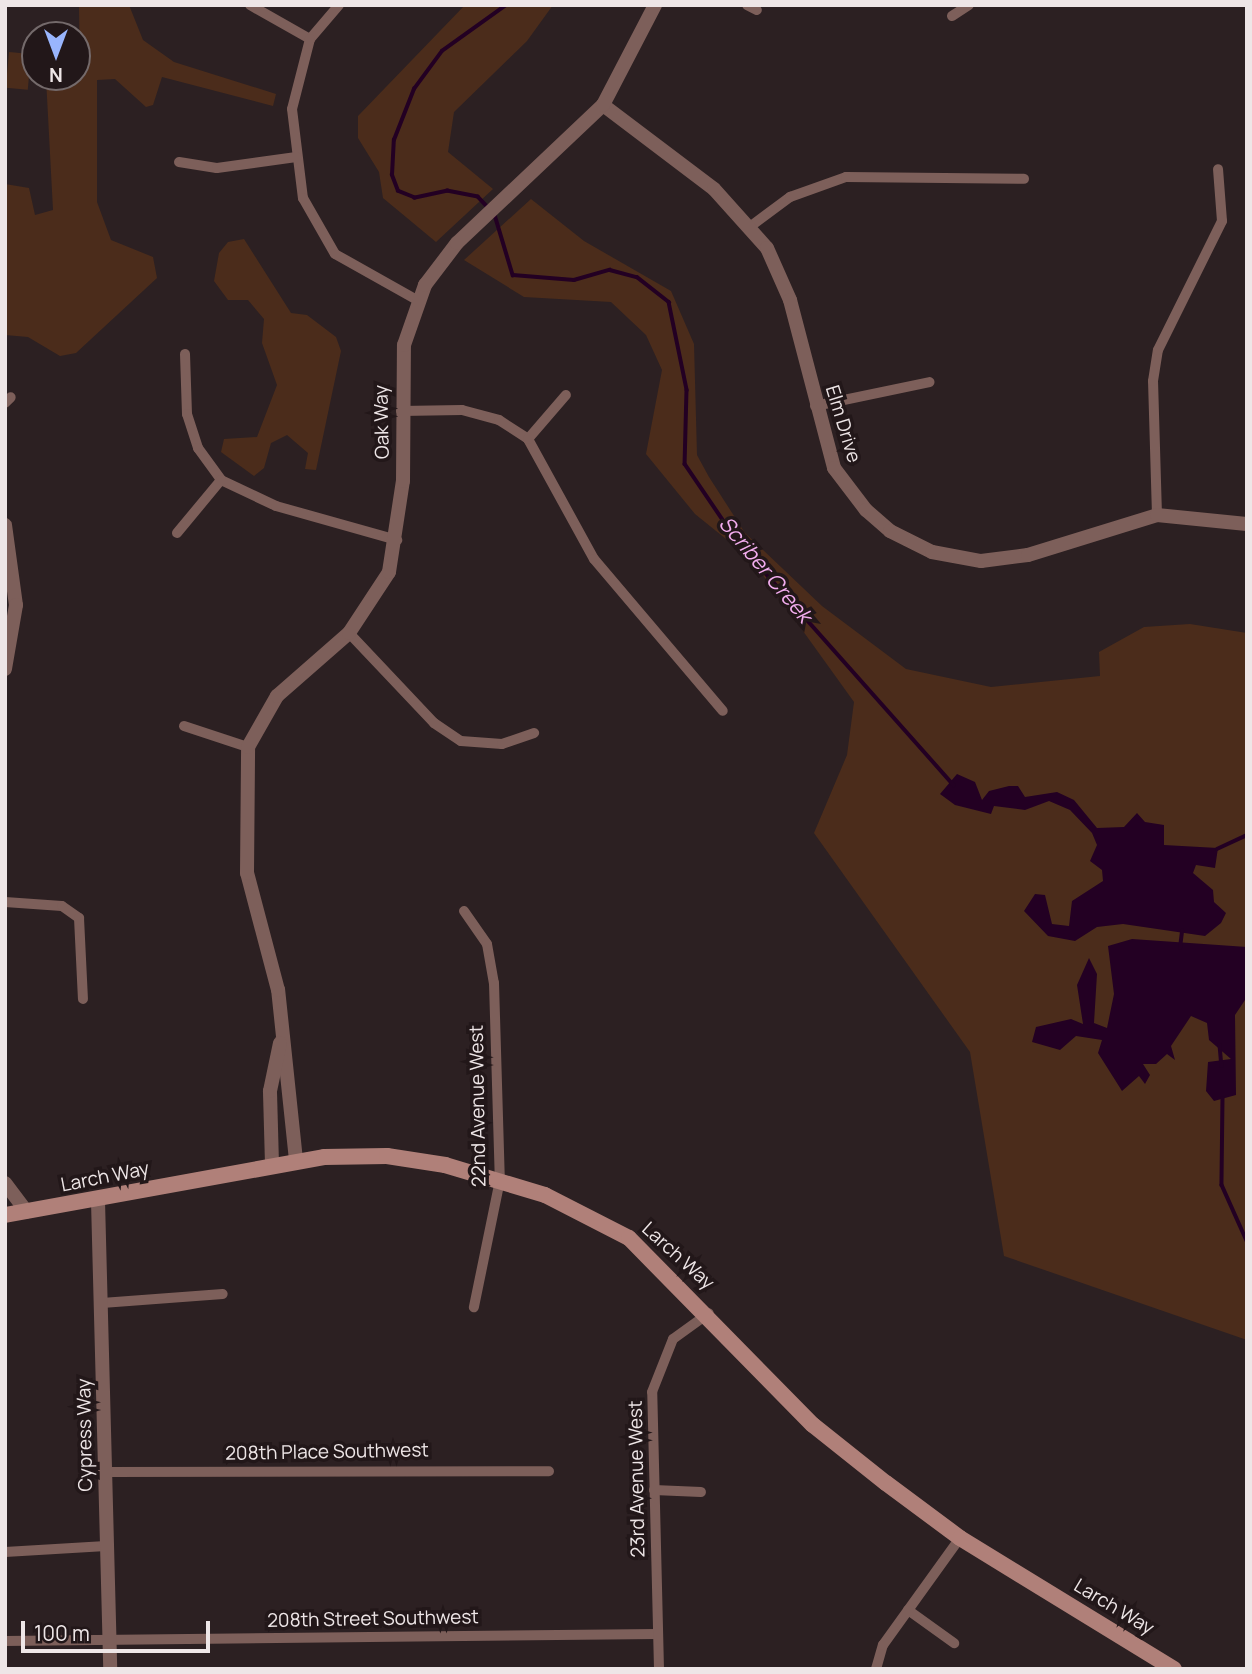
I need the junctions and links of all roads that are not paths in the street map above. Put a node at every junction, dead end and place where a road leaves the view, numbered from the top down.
1 (250, 5) edge
2 (339, 5) edge
3 (655, 5) edge
4 (969, 5) edge
5 (952, 16) dead end
6 (310, 39) junction
7 (603, 104) junction
8 (296, 156) junction
9 (179, 162) dead end
10 (1218, 169) dead end
11 (1024, 179) dead end
12 (751, 226) junction
13 (417, 300) junction
14 (185, 354) dead end
15 (930, 382) dead end
16 (566, 395) dead end
17 (815, 406) junction
18 (401, 411) junction
19 (528, 439) junction
20 (221, 480) junction
21 (1157, 515) junction
22 (1247, 524) edge
23 (5, 525) edge
24 (177, 533) dead end
25 (397, 540) junction
26 (349, 633) junction
27 (5, 669) edge
28 (723, 711) dead end
29 (184, 726) dead end
30 (534, 733) dead end
31 (248, 747) junction
32 (5, 902) edge
33 (464, 911) dead end
34 (83, 999) dead end
35 (281, 1038) junction
36 (296, 1160) junction
37 (272, 1164) junction
38 (500, 1180) junction
39 (5, 1183) edge
40 (98, 1201) junction
41 (27, 1212) junction
42 (5, 1215) edge
43 (223, 1294) dead end
44 (102, 1303) junction
45 (474, 1307) dead end
46 (709, 1313) junction
47 (550, 1471) dead end
48 (106, 1472) junction
49 (654, 1490) junction
50 (701, 1492) dead end
51 (960, 1538) junction
52 (106, 1546) junction
53 (5, 1552) edge
54 (908, 1610) junction
55 (657, 1634) junction
56 (107, 1640) junction
57 (5, 1641) edge
58 (954, 1643) dead end
59 (110, 1669) edge
60 (659, 1669) edge
61 (876, 1669) edge
62 (1174, 1669) edge

1 - 6 street
2 - 6 street
3 - 7 street, Oak Way
4 - 5 street
6 - 8 street
7 - 12 street, Elm Drive
7 - 13 street, Oak Way
8 - 9 street
8 - 13 street
10 - 21 street
11 - 12 street
12 - 17 street, Elm Drive
13 - 18 street, Oak Way
14 - 20 street
15 - 17 street
16 - 19 street
17 - 21 street, Elm Drive
18 - 19 street
18 - 25 street, Oak Way
19 - 28 street
20 - 24 street
20 - 25 street
21 - 22 street, Elm Drive
23 - 27 street
25 - 26 street, Oak Way
26 - 30 street
26 - 31 street, Oak Way
29 - 31 street
31 - 35 street
32 - 34 street
33 - 38 street, 22nd Avenue West
35 - 36 street
35 - 37 street
36 - 37 main road, Larch Way
36 - 38 main road, Larch Way
37 - 40 main road, Larch Way
38 - 45 street, 22nd Avenue West
38 - 46 main road, Larch Way
39 - 41 street
40 - 41 main road, Larch Way
40 - 44 street, Cypress Way
41 - 42 main road, Larch Way
43 - 44 street
44 - 48 street, Cypress Way
46 - 49 street, 23rd Avenue West
46 - 51 main road, Larch Way
47 - 48 street, 208th Place Southwest
48 - 52 street, Cypress Way
49 - 50 street
49 - 55 street, 23rd Avenue West
51 - 54 street
51 - 62 main road, Larch Way
52 - 53 street
52 - 56 street, Cypress Way
54 - 58 street
54 - 61 street
55 - 56 street, 208th Street Southwest
55 - 60 street, 23rd Avenue West
56 - 57 street, 208th Street Southwest
56 - 59 street, Cypress Way

